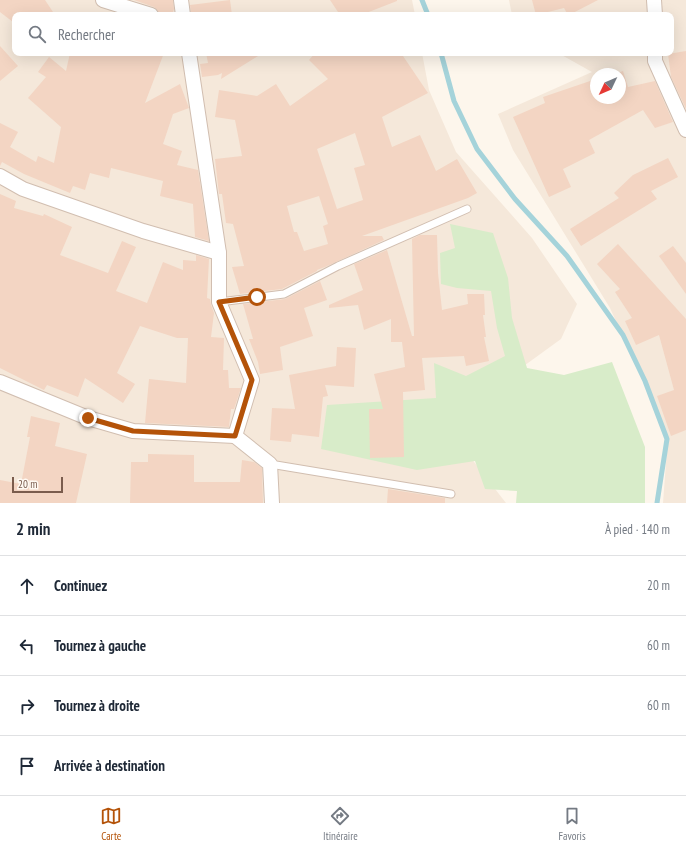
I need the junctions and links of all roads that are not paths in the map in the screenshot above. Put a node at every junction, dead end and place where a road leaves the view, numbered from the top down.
1 (103, 0) edge
2 (181, 0) edge
3 (654, 0) edge
4 (141, 12) edge
5 (183, 12) edge
6 (655, 12) edge
7 (189, 56) edge
8 (655, 56) edge
9 (686, 130) edge
10 (0, 176) edge
11 (467, 209) dead end
12 (219, 253) junction
13 (219, 302) junction
14 (0, 382) edge
15 (235, 436) junction
16 (270, 464) junction
17 (451, 494) dead end
18 (272, 503) edge

1 - 4 street
2 - 5 street
3 - 6 street
7 - 12 street
8 - 9 street
10 - 12 street
11 - 13 lane
12 - 13 street
13 - 15 street
14 - 15 street
15 - 16 street
16 - 17 lane
16 - 18 street

